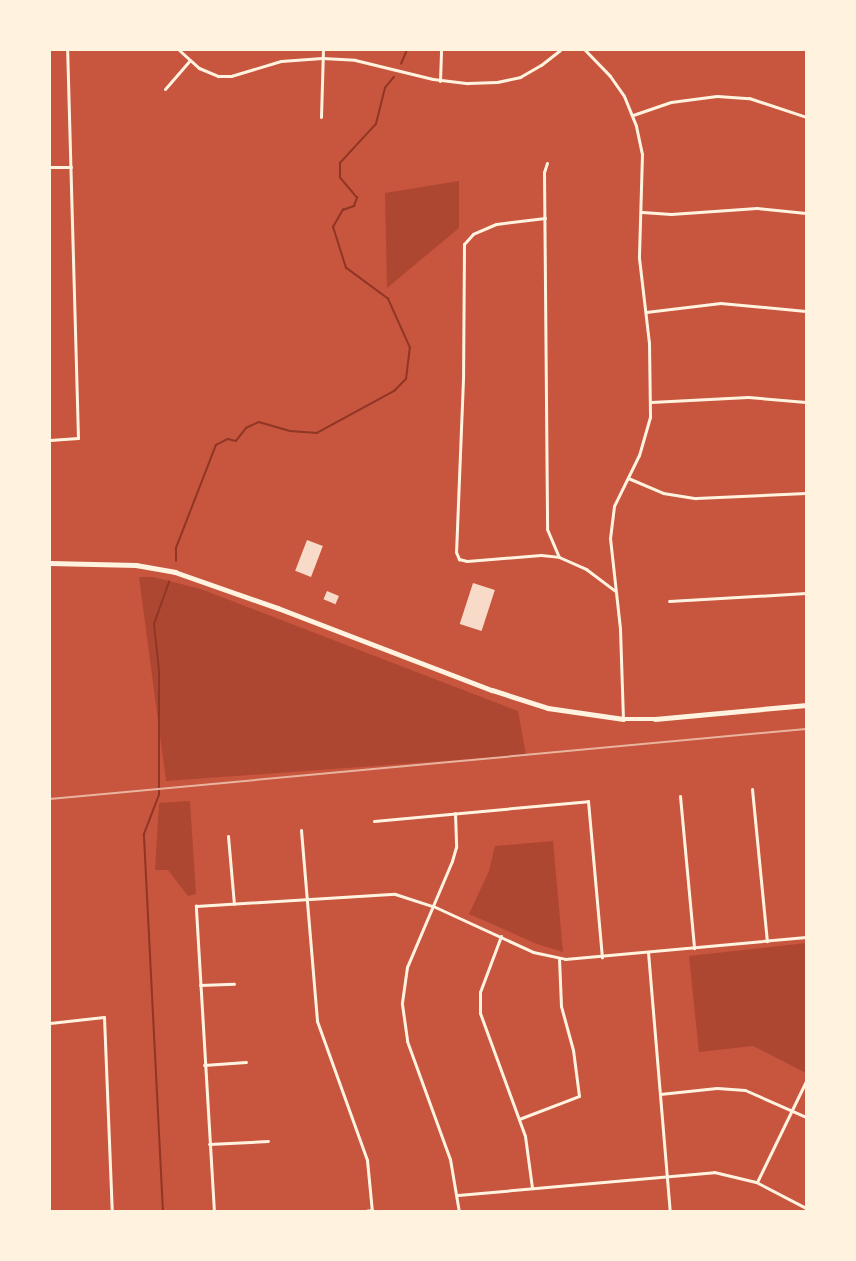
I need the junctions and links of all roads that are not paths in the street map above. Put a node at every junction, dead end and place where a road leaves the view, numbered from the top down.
1 (67, 50) edge
2 (179, 50) edge
3 (323, 50) edge
4 (441, 50) edge
5 (560, 50) edge
6 (585, 50) edge
7 (322, 58) junction
8 (190, 60) junction
9 (440, 81) junction
10 (165, 89) dead end
11 (633, 115) junction
12 (321, 117) dead end
13 (807, 117) edge
14 (547, 163) dead end
15 (50, 167) edge
16 (71, 167) junction
17 (642, 212) junction
18 (807, 213) edge
19 (545, 218) junction
20 (807, 311) edge
21 (646, 312) junction
22 (651, 402) junction
23 (807, 402) edge
24 (50, 440) edge
25 (628, 478) junction
26 (807, 493) edge
27 (559, 557) junction
28 (50, 562) edge
29 (616, 592) junction
30 (807, 593) edge
31 (669, 601) dead end
32 (807, 705) edge
33 (623, 719) junction
34 (752, 789) dead end
35 (680, 796) dead end
36 (455, 813) junction
37 (374, 821) dead end
38 (301, 830) dead end
39 (228, 836) dead end
40 (306, 898) junction
41 (234, 904) junction
42 (433, 906) junction
43 (501, 936) junction
44 (807, 937) edge
45 (767, 941) junction
46 (694, 948) junction
47 (648, 952) junction
48 (602, 957) junction
49 (559, 958) junction
50 (234, 984) dead end
51 (200, 985) junction
52 (50, 1023) edge
53 (246, 1062) dead end
54 (204, 1065) junction
55 (807, 1081) edge
56 (660, 1094) junction
57 (792, 1110) junction
58 (807, 1117) edge
59 (519, 1119) junction
60 (268, 1141) dead end
61 (208, 1144) junction
62 (669, 1175) junction
63 (756, 1182) junction
64 (532, 1188) junction
65 (458, 1195) junction
66 (805, 1207) edge
67 (372, 1211) edge
68 (112, 1212) edge
69 (214, 1212) edge
70 (358, 1212) edge
71 (459, 1212) edge
72 (670, 1212) edge

1 - 16 street
2 - 8 street
3 - 7 street
4 - 9 street
5 - 9 street
6 - 11 street
7 - 8 street
7 - 9 street
7 - 12 street
8 - 10 street
11 - 13 street
11 - 17 street
14 - 19 street
15 - 16 street
16 - 24 street
17 - 18 street
17 - 21 street
19 - 27 street
19 - 27 street
20 - 21 street
21 - 22 street
22 - 23 street
22 - 25 street
25 - 26 street
25 - 29 street
27 - 29 street
28 - 33 main road
29 - 33 street
30 - 31 street
32 - 33 main road
34 - 45 street
35 - 46 street
36 - 37 street
36 - 42 street
36 - 48 street
38 - 40 street
39 - 41 street
40 - 41 street
40 - 42 street
40 - 67 street
41 - 51 street
42 - 43 street
42 - 65 street
43 - 49 street
43 - 59 street
44 - 45 street
45 - 46 street
46 - 47 street
47 - 48 street
47 - 56 street
48 - 49 street
49 - 59 street
50 - 51 street
51 - 54 street
52 - 68 street
53 - 54 street
54 - 61 street
55 - 57 street
56 - 57 street
56 - 62 street
57 - 58 street
57 - 63 street
59 - 64 street
60 - 61 street
61 - 69 street
62 - 63 street
62 - 64 street
62 - 72 street
63 - 66 street
64 - 65 street
65 - 71 street
67 - 70 street

